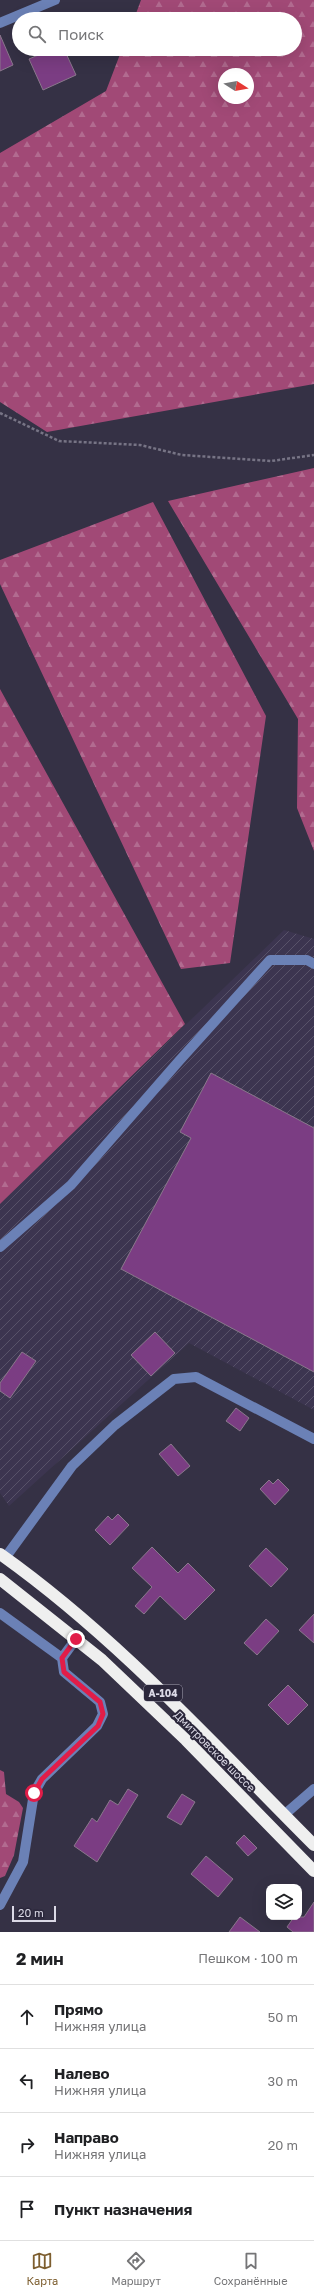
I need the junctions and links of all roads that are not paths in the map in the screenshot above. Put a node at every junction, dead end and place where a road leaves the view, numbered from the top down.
1 (55, 0) edge
2 (26, 12) edge
3 (12, 18) edge
4 (0, 23) edge
5 (314, 964) edge
6 (0, 1247) edge
7 (314, 1439) edge
8 (2, 1555) edge
9 (0, 1579) edge
10 (0, 1613) edge
11 (76, 1639) junction
12 (62, 1658) junction
13 (314, 1789) edge
14 (284, 1815) junction
15 (314, 1845) edge
16 (314, 1870) edge
17 (0, 1905) edge

1 - 2 street
3 - 4 street
5 - 6 street
7 - 8 street
8 - 14 highway, Дмитровское шоссе / А-104
9 - 11 highway, Дмитровское шоссе / А-104
10 - 12 street
11 - 12 street
11 - 16 highway, Дмитровское шоссе / А-104
12 - 17 street
13 - 14 street
14 - 15 highway, Дмитровское шоссе / А-104

